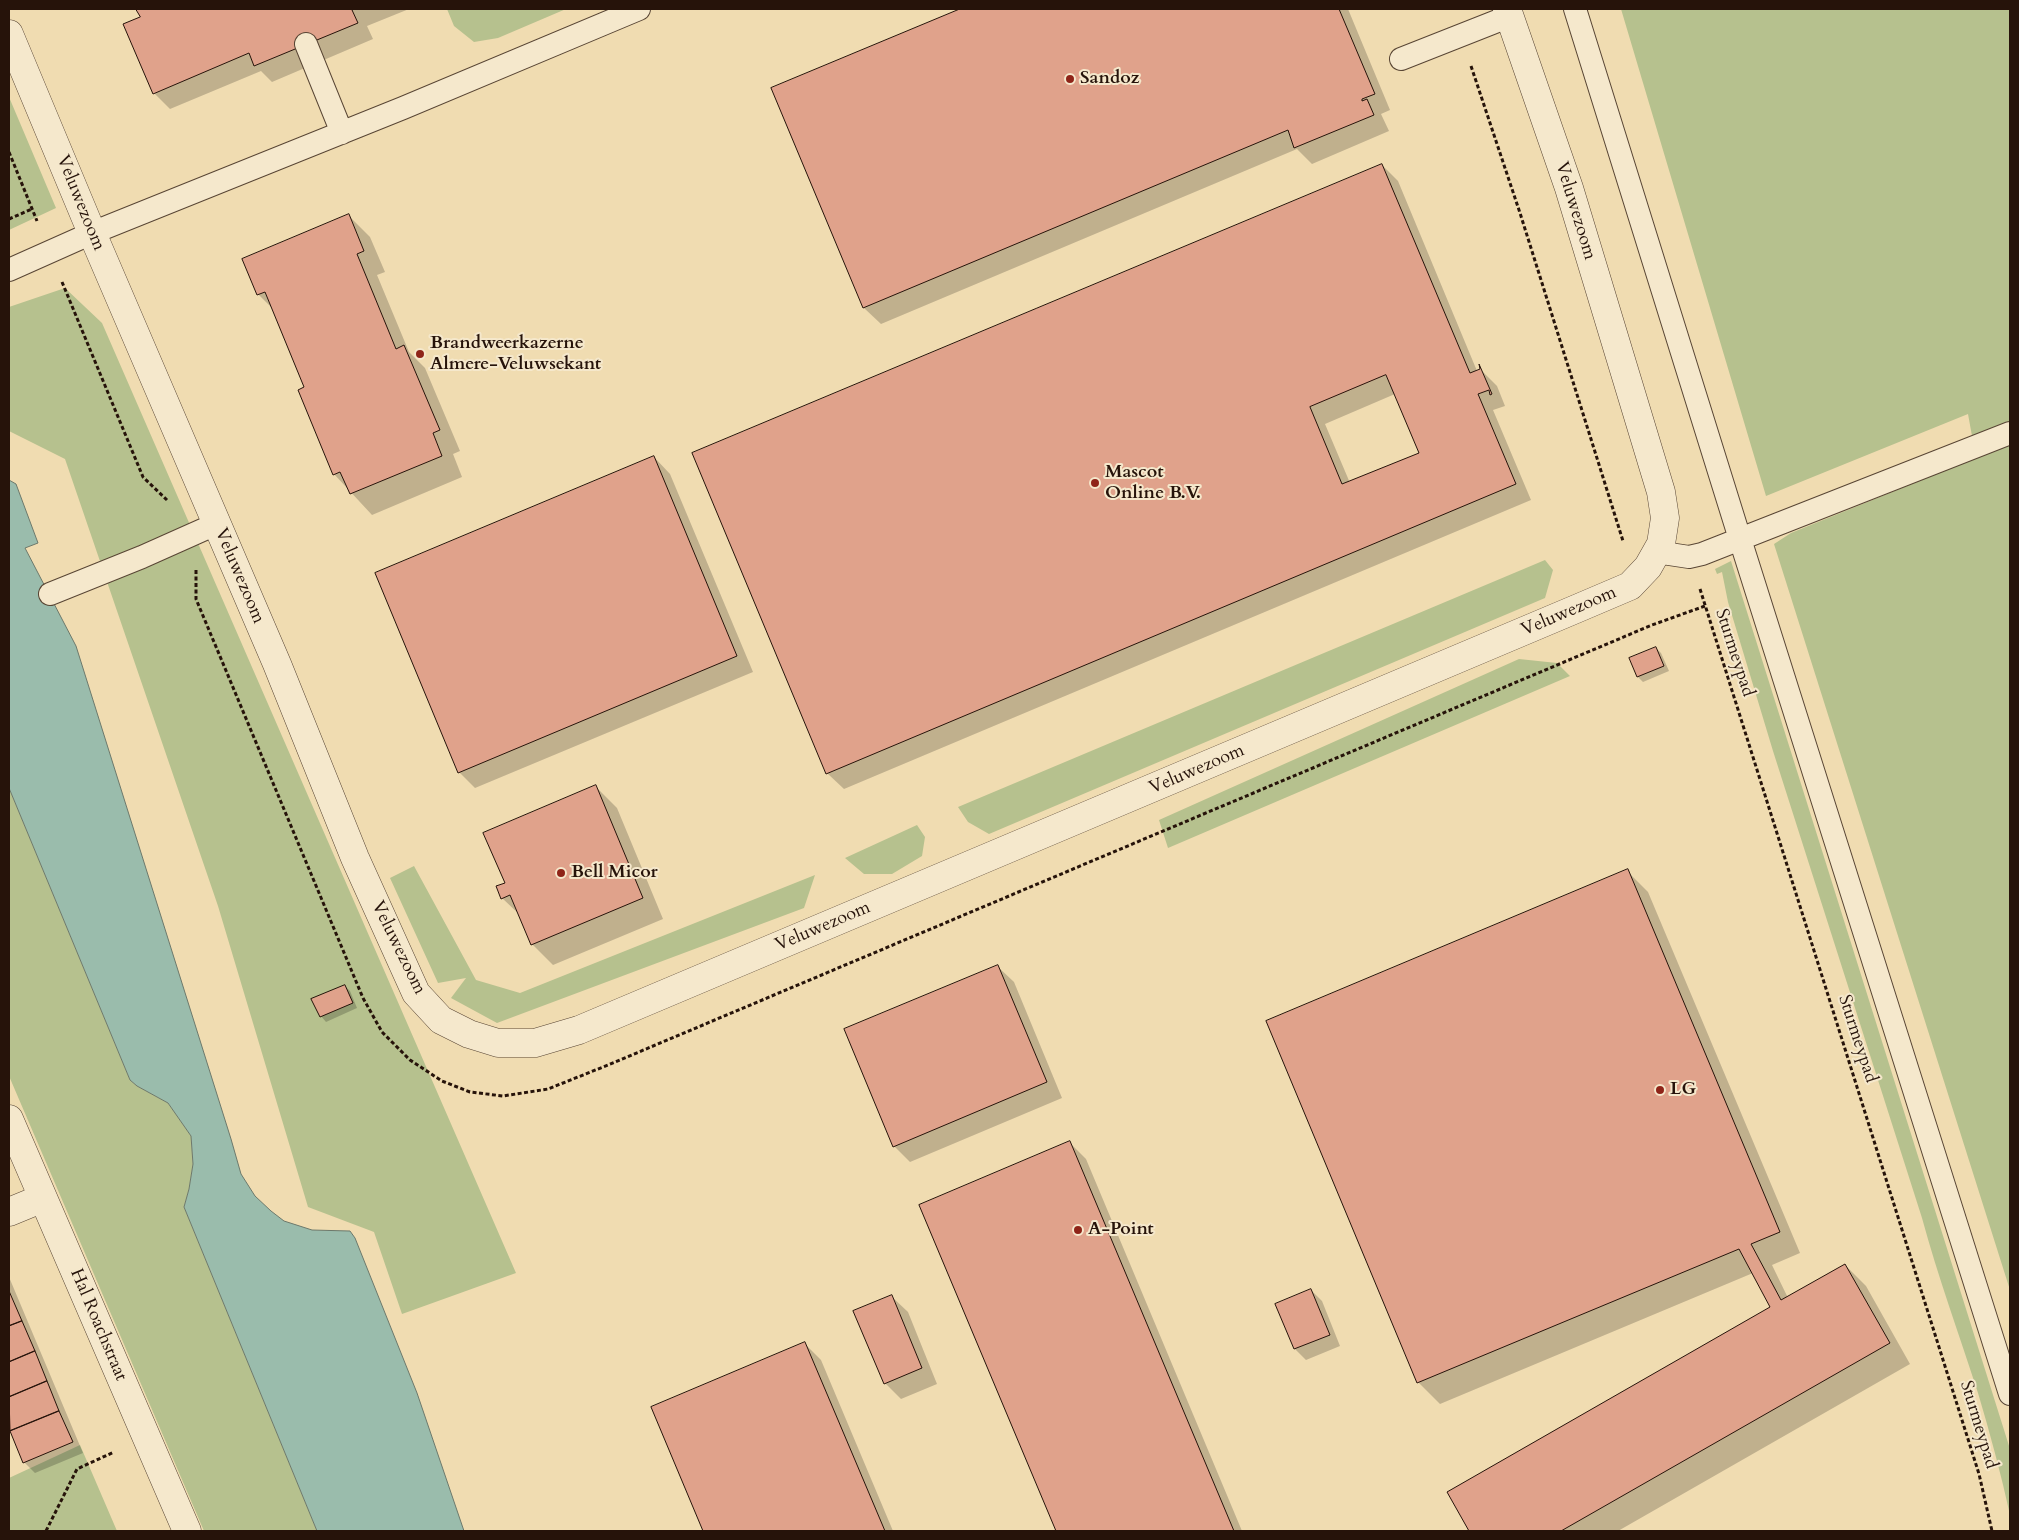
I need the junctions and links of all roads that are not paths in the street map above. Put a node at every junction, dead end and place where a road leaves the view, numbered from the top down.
1 (639, 9) edge
2 (1575, 9) edge
3 (1509, 12) edge
4 (9, 34) edge
5 (306, 44) dead end
6 (1402, 59) dead end
7 (342, 133) junction
8 (92, 233) junction
9 (9, 270) edge
10 (2010, 434) edge
11 (216, 524) junction
12 (1740, 540) junction
13 (1656, 552) junction
14 (50, 594) dead end
15 (9, 1119) edge
16 (43, 1198) junction
17 (9, 1212) edge
18 (2010, 1394) edge
19 (187, 1531) edge

1 - 7 lane
2 - 12 lane
3 - 6 lane
3 - 13 street, Veluwezoom
4 - 8 street, Veluwezoom
5 - 7 lane
7 - 8 lane
8 - 9 lane
8 - 11 street, Veluwezoom
10 - 12 lane
11 - 13 street, Veluwezoom
11 - 14 lane
12 - 13 lane
12 - 18 lane
15 - 16 street, Hal Roachstraat
16 - 17 street
16 - 19 street, Hal Roachstraat

